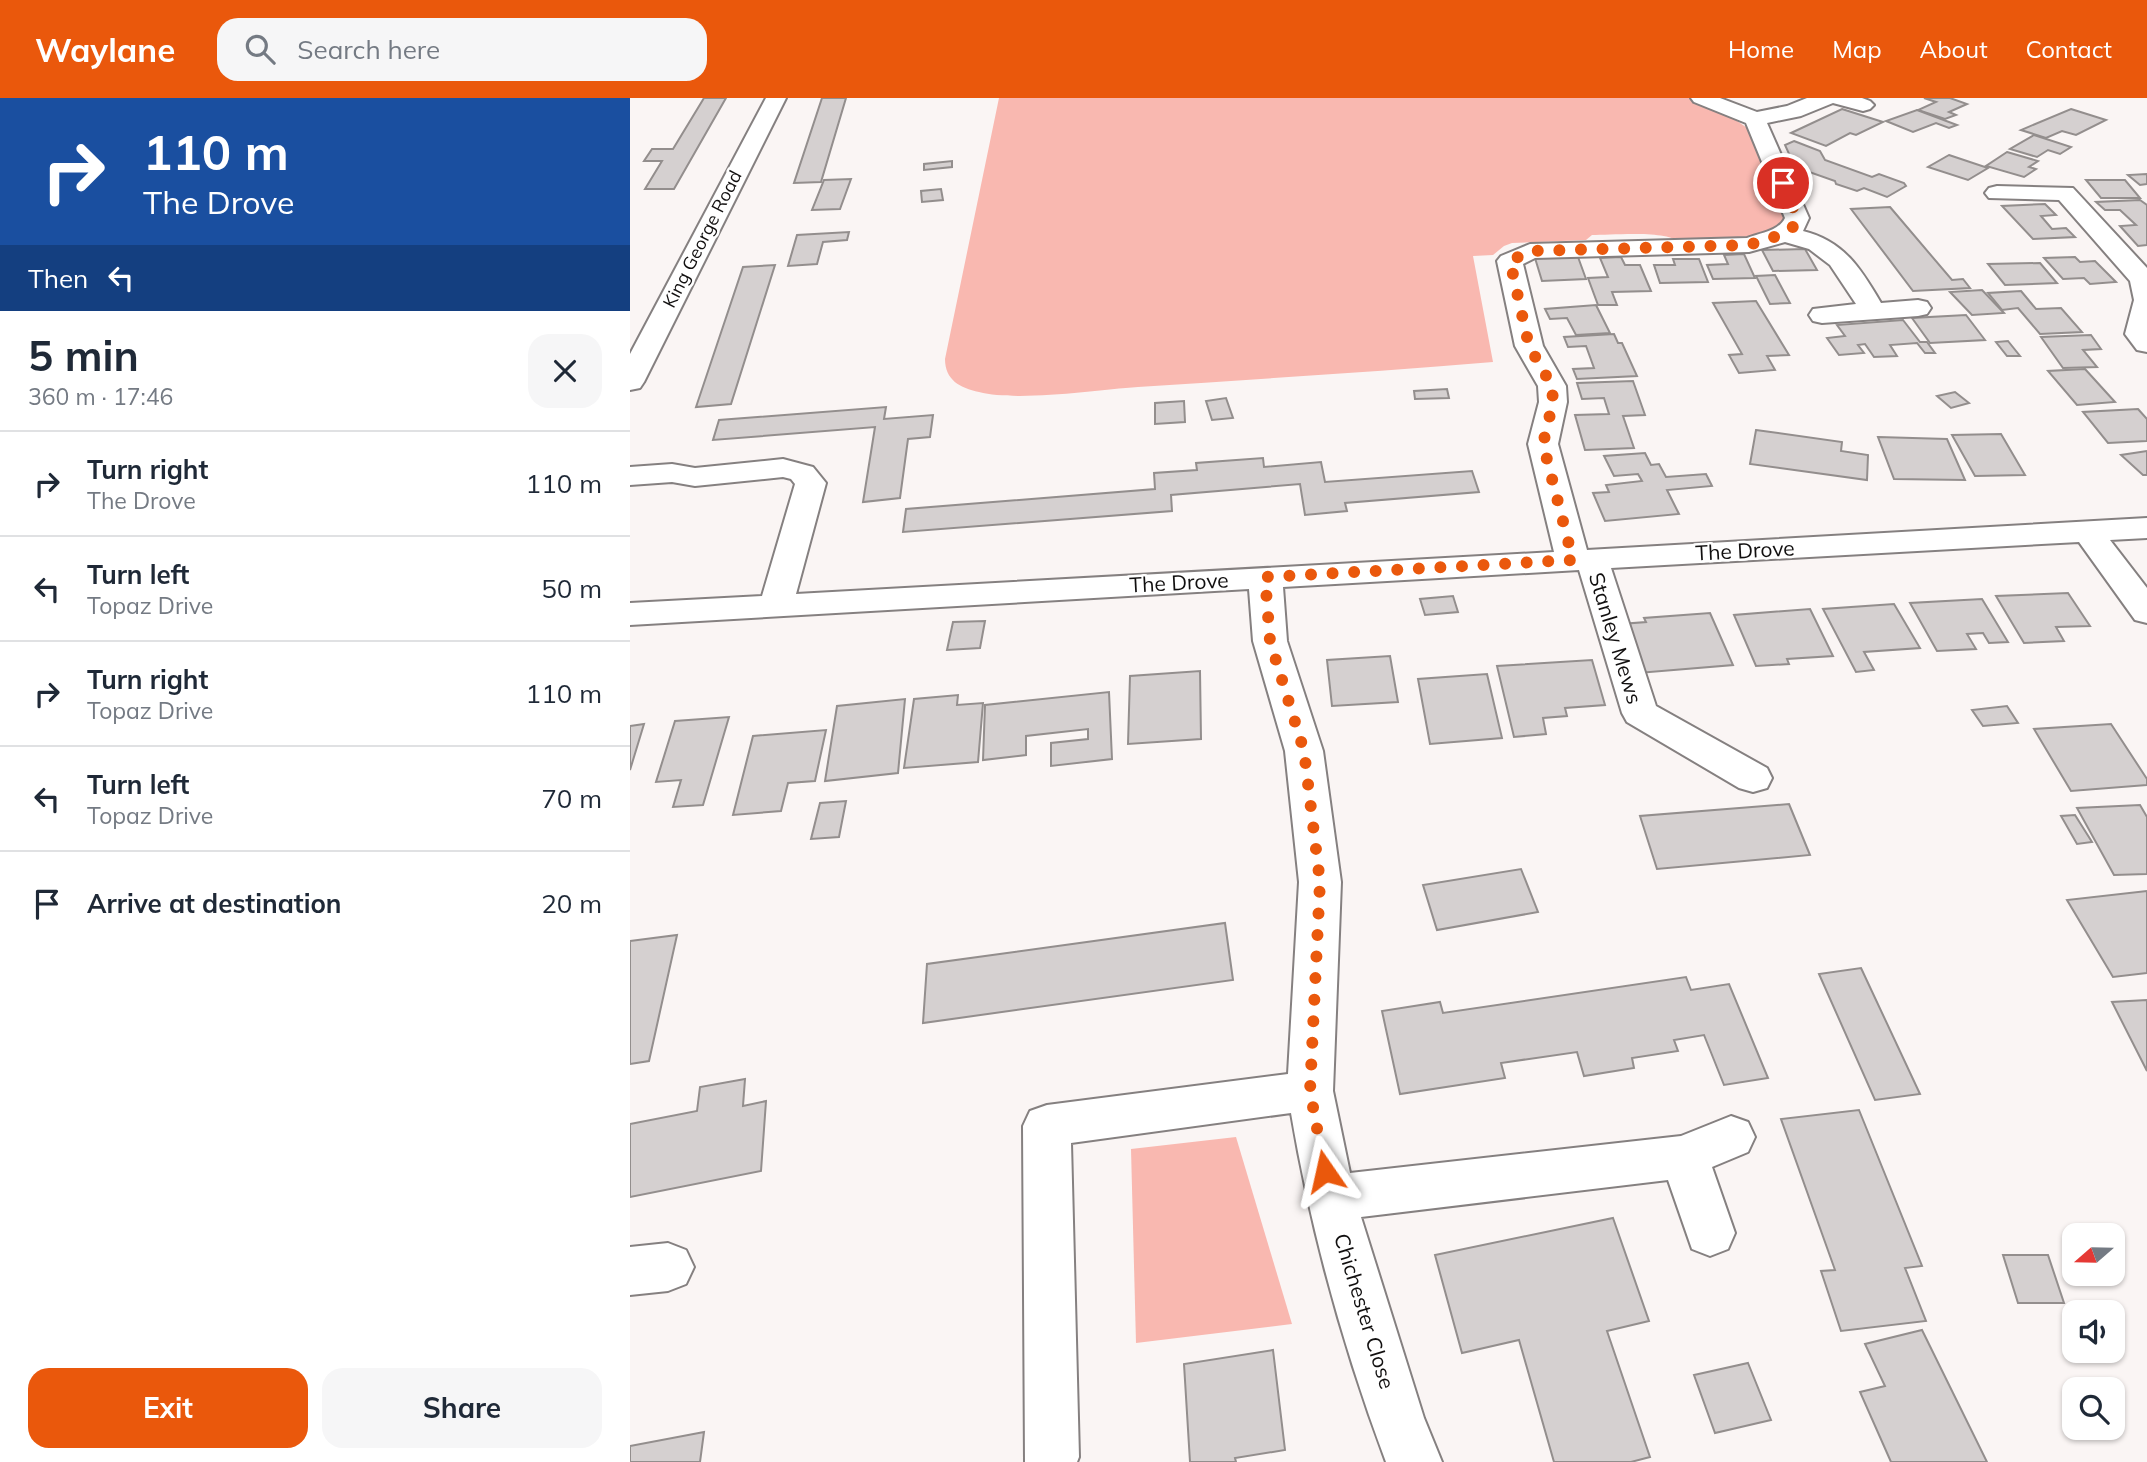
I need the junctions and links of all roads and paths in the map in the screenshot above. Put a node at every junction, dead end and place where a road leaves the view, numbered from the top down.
1 (776, 98) edge
2 (1701, 98) edge
3 (1826, 98) edge
4 (1839, 98) edge
5 (1863, 104) dead end
6 (1755, 119) junction
7 (1997, 193) dead end
8 (1784, 234) junction
9 (2147, 300) edge
10 (1918, 308) dead end
11 (1873, 311) junction
12 (1822, 315) dead end
13 (2147, 344) edge
14 (630, 382) edge
15 (630, 476) edge
16 (2147, 528) edge
17 (2088, 532) junction
18 (1582, 559) junction
19 (1265, 577) junction
20 (776, 605) junction
21 (2147, 611) edge
22 (630, 614) edge
23 (1754, 778) dead end
24 (1310, 1091) junction
25 (1731, 1137) dead end
26 (1684, 1157) junction
27 (1330, 1198) junction
28 (1710, 1233) dead end
29 (1051, 1457) dead end
30 (1414, 1462) edge

1 - 14 street, King George Road
2 - 6 street
3 - 6 street
4 - 5 street
6 - 8 street
7 - 9 street
8 - 11 street
8 - 18 street, Stanley Mews
9 - 13 street
10 - 11 street
11 - 12 street
15 - 20 street
16 - 17 street, The Drove
17 - 18 street, The Drove
17 - 21 street
18 - 19 street, The Drove
18 - 23 street, Stanley Mews
19 - 20 street, The Drove
19 - 24 street, Chichester Close
20 - 22 street, The Drove
24 - 27 street, Chichester Close
24 - 29 street
25 - 26 street
26 - 27 street
26 - 28 street
27 - 30 street, Chichester Close

